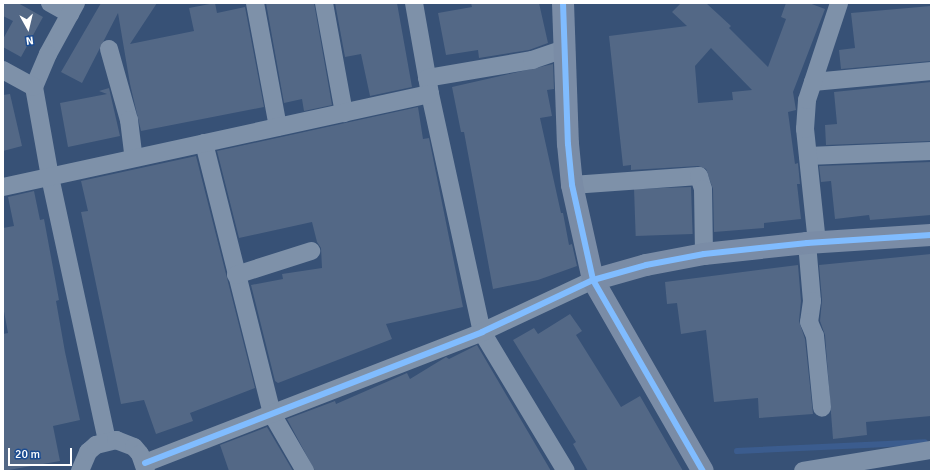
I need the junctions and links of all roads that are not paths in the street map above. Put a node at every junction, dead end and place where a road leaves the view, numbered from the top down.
1 (50, 3) edge
2 (255, 3) edge
3 (324, 3) edge
4 (414, 3) edge
5 (563, 3) edge
6 (839, 3) edge
7 (73, 8) edge
8 (109, 49) dead end
9 (564, 49) junction
10 (3, 70) edge
11 (931, 71) edge
12 (813, 82) junction
13 (428, 86) junction
14 (34, 87) junction
15 (344, 113) junction
16 (278, 127) junction
17 (204, 143) junction
18 (931, 151) edge
19 (808, 156) junction
20 (134, 158) junction
21 (50, 177) junction
22 (572, 186) junction
23 (3, 187) edge
24 (931, 235) edge
25 (812, 243) junction
26 (311, 251) dead end
27 (704, 254) junction
28 (236, 275) junction
29 (594, 280) junction
30 (482, 332) junction
31 (822, 408) dead end
32 (272, 414) junction
33 (107, 441) junction
34 (931, 450) edge
35 (145, 467) edge
36 (80, 471) edge
37 (305, 471) edge
38 (566, 471) edge
39 (703, 471) edge
40 (803, 471) edge

1 - 7 street
2 - 16 street
3 - 15 street
4 - 13 street
5 - 9 street
6 - 12 street
7 - 14 street
8 - 20 street
9 - 13 street
9 - 22 street
10 - 14 street
11 - 12 street
12 - 19 street
13 - 15 street
13 - 30 street
14 - 21 street
15 - 16 street
16 - 17 street
17 - 20 street
17 - 28 street
18 - 19 street
19 - 25 street
20 - 21 street
21 - 23 street
21 - 33 street
22 - 27 street
22 - 29 street
24 - 25 street
25 - 27 street
25 - 31 street
26 - 28 street
27 - 29 street
28 - 32 street
29 - 30 street
29 - 39 street
30 - 32 street
30 - 38 street
32 - 35 street
32 - 37 street
33 - 35 street
33 - 36 street
34 - 40 street

